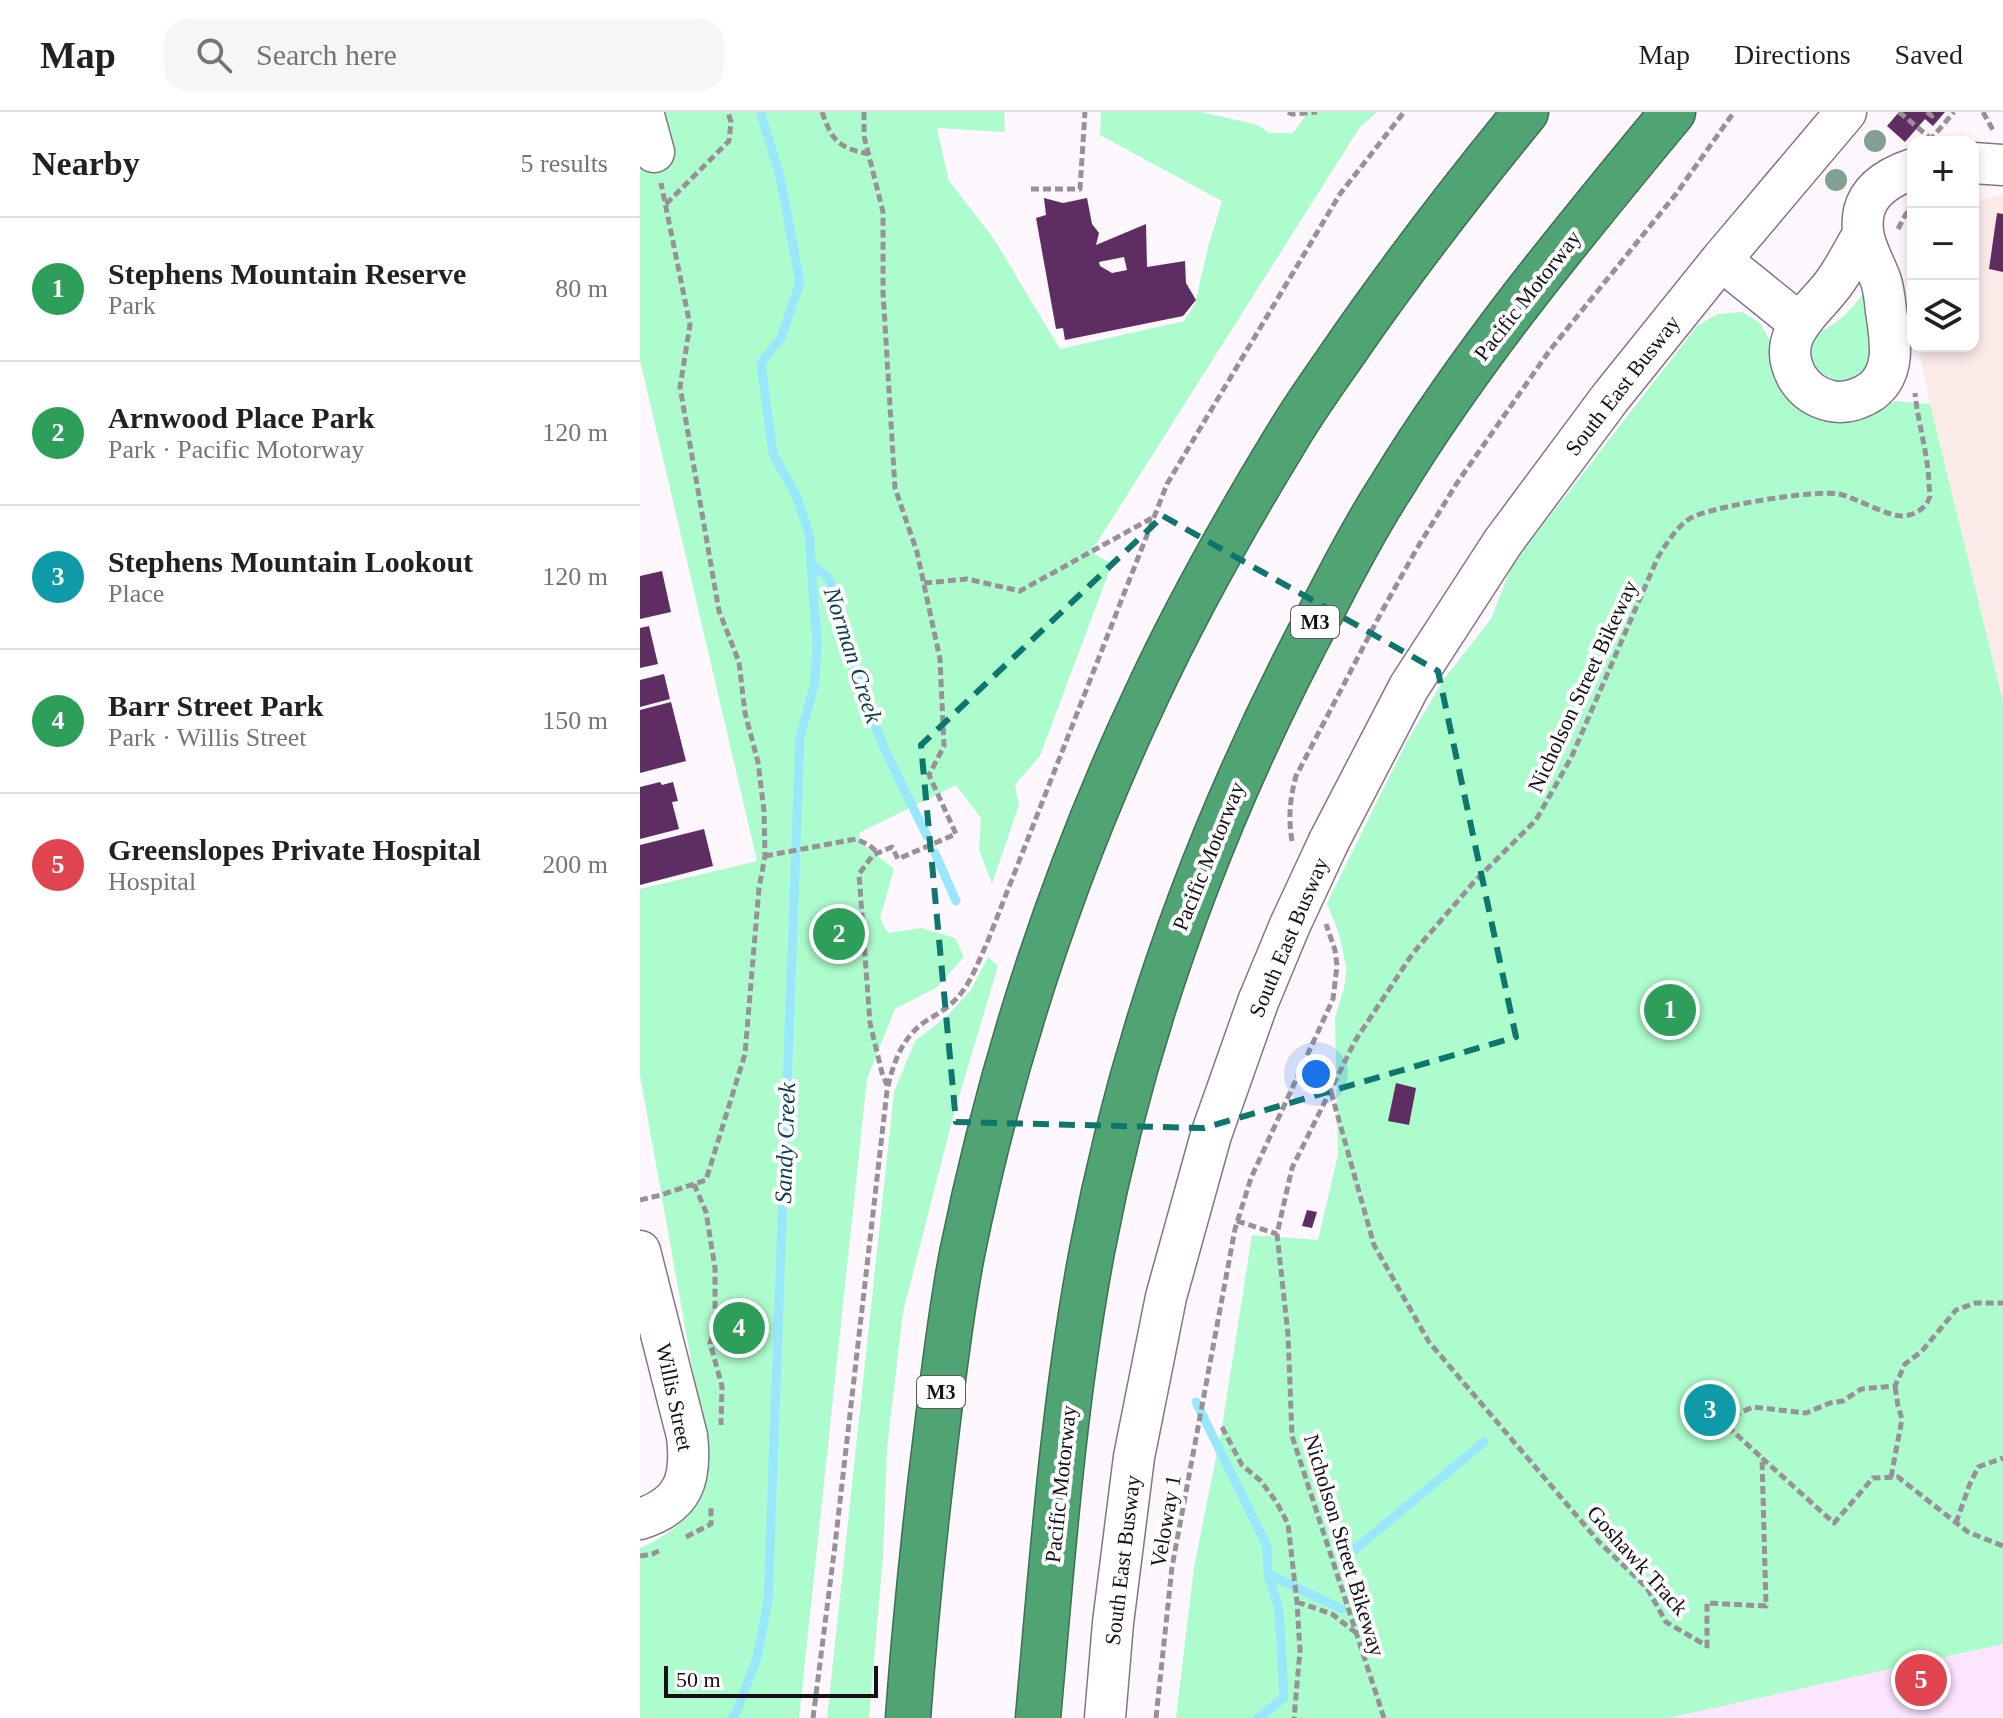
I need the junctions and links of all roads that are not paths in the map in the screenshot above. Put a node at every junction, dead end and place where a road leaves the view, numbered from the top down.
1 (643, 112) edge
2 (1526, 112) edge
3 (1673, 112) edge
4 (1846, 112) edge
5 (654, 152) road end
6 (1907, 165) edge
7 (1879, 235) junction
8 (1721, 260) junction
9 (1799, 323) junction
10 (640, 1251) edge
11 (640, 1519) edge
12 (908, 1718) edge
13 (1038, 1718) edge
14 (1105, 1718) edge

1 - 5 street
2 - 12 highway, M3
3 - 13 highway, Pacific Motorway / M3
4 - 8 street, South East Busway
6 - 7 street
7 - 9 street
7 - 9 street
8 - 9 street
8 - 14 street, South East Busway, bridge
10 - 11 street, Willis Street

